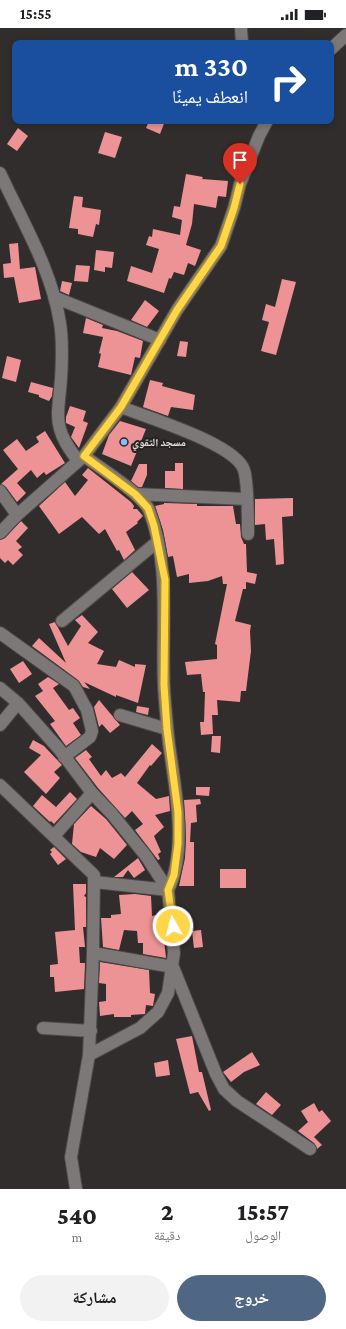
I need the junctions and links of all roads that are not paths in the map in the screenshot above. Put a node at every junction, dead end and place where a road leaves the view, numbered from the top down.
1 (241, 28) edge
2 (346, 35) edge
3 (242, 40) edge
4 (334, 46) edge
5 (265, 124) edge
6 (0, 173) edge
7 (54, 296) junction
8 (160, 340) junction
9 (121, 407) junction
10 (81, 458) junction
11 (0, 491) edge
12 (135, 494) junction
13 (246, 499) junction
14 (17, 515) junction
15 (0, 533) edge
16 (248, 534) dead end
17 (157, 542) junction
18 (62, 621) dead end
19 (0, 633) edge
20 (0, 688) edge
21 (18, 703) junction
22 (120, 715) dead end
23 (0, 725) edge
24 (167, 729) junction
25 (64, 757) junction
26 (0, 785) edge
27 (92, 793) junction
28 (54, 836) junction
29 (95, 882) junction
30 (168, 890) junction
31 (94, 953) junction
32 (173, 967) junction
33 (43, 1028) dead end
34 (91, 1031) junction
35 (90, 1055) junction
36 (310, 1149) dead end
37 (76, 1189) edge

1 - 3 street
2 - 4 street
5 - 8 street
6 - 7 street
7 - 8 street
7 - 10 street
8 - 9 street
9 - 10 street
9 - 13 street
10 - 12 street
10 - 14 street
11 - 14 street
12 - 13 street
12 - 17 street
13 - 16 street
14 - 15 street
17 - 18 street
17 - 24 street
19 - 25 street
20 - 21 street
21 - 23 street
21 - 25 street
22 - 24 street
24 - 30 street
25 - 27 street
26 - 28 street
27 - 28 street
27 - 30 street
28 - 29 street
29 - 30 street
29 - 31 street
30 - 32 street
31 - 32 street
31 - 34 street
32 - 35 street
32 - 36 street
33 - 34 street
34 - 35 street
35 - 37 street

